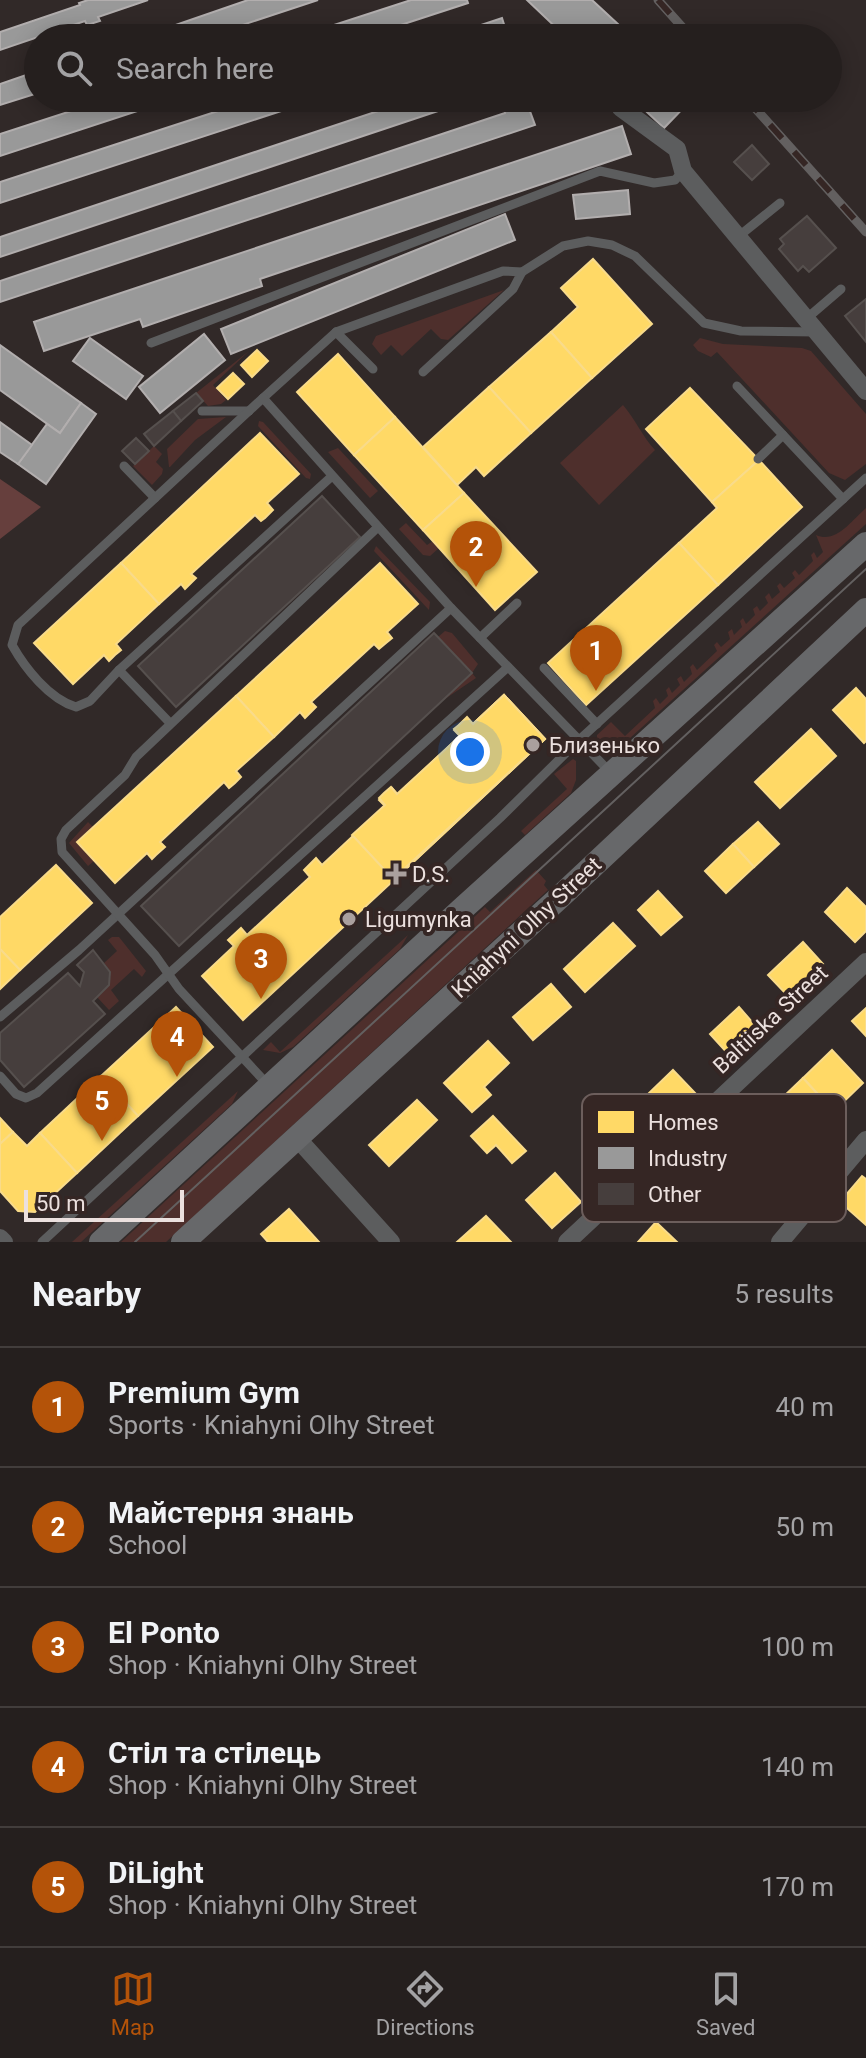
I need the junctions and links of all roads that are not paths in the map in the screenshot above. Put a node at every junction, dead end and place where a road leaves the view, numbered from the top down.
1 (626, 112) edge
2 (683, 171) junction
3 (780, 203) dead end
4 (739, 236) junction
5 (522, 272) junction
6 (841, 289) dead end
7 (811, 325) junction
8 (336, 332) junction
9 (151, 343) dead end
10 (373, 369) dead end
11 (423, 372) dead end
12 (737, 386) dead end
13 (866, 391) edge
14 (263, 398) junction
15 (202, 411) dead end
16 (249, 411) junction
17 (783, 435) junction
18 (758, 459) dead end
19 (124, 466) dead end
20 (331, 477) junction
21 (866, 478) edge
22 (155, 498) junction
23 (843, 499) junction
24 (378, 527) junction
25 (866, 544) edge
26 (517, 603) dead end
27 (451, 608) junction
28 (866, 610) edge
29 (480, 638) junction
30 (508, 667) junction
31 (544, 668) dead end
32 (119, 670) junction
33 (170, 723) junction
34 (597, 724) junction
35 (579, 740) junction
36 (613, 774) junction
37 (118, 914) junction
38 (866, 962) edge
39 (168, 974) junction
40 (0, 1017) edge
41 (241, 1057) junction
42 (0, 1076) edge
43 (270, 1087) junction
44 (725, 1094) edge
45 (297, 1138) junction
46 (866, 1140) edge
47 (846, 1164) edge
48 (588, 1222) edge
49 (797, 1222) edge
50 (0, 1238) edge
51 (4, 1242) edge
52 (42, 1242) edge
53 (101, 1242) edge
54 (183, 1242) edge
55 (391, 1242) edge
56 (567, 1242) edge
57 (780, 1242) edge

1 - 2 street
2 - 4 street
2 - 9 lane
3 - 4 lane
4 - 7 street
5 - 7 lane
5 - 8 lane
5 - 11 lane
6 - 7 lane
7 - 13 street
8 - 10 lane
8 - 14 lane
12 - 17 lane
14 - 16 lane
14 - 20 lane
15 - 16 lane
16 - 22 lane
17 - 18 lane
17 - 23 lane
19 - 22 lane
20 - 24 lane
20 - 32 lane
21 - 23 lane
22 - 32 lane
23 - 34 lane
24 - 27 lane
24 - 33 lane
25 - 36 main road
26 - 29 lane
27 - 29 lane
27 - 37 lane
28 - 45 main road, Kniahyni Olhy Street
29 - 30 lane
30 - 35 lane
30 - 39 lane
31 - 34 lane
32 - 33 lane
33 - 37 lane
34 - 35 lane
35 - 36 lane
35 - 41 lane
36 - 43 main road
37 - 39 lane
37 - 40 lane
38 - 44 street, Baltiiska Street
39 - 41 lane
39 - 42 lane
41 - 43 lane
41 - 52 lane
43 - 53 main road
45 - 54 main road, Kniahyni Olhy Street
45 - 55 street
46 - 47 street
48 - 56 street, Baltiiska Street
49 - 57 street
50 - 51 street

